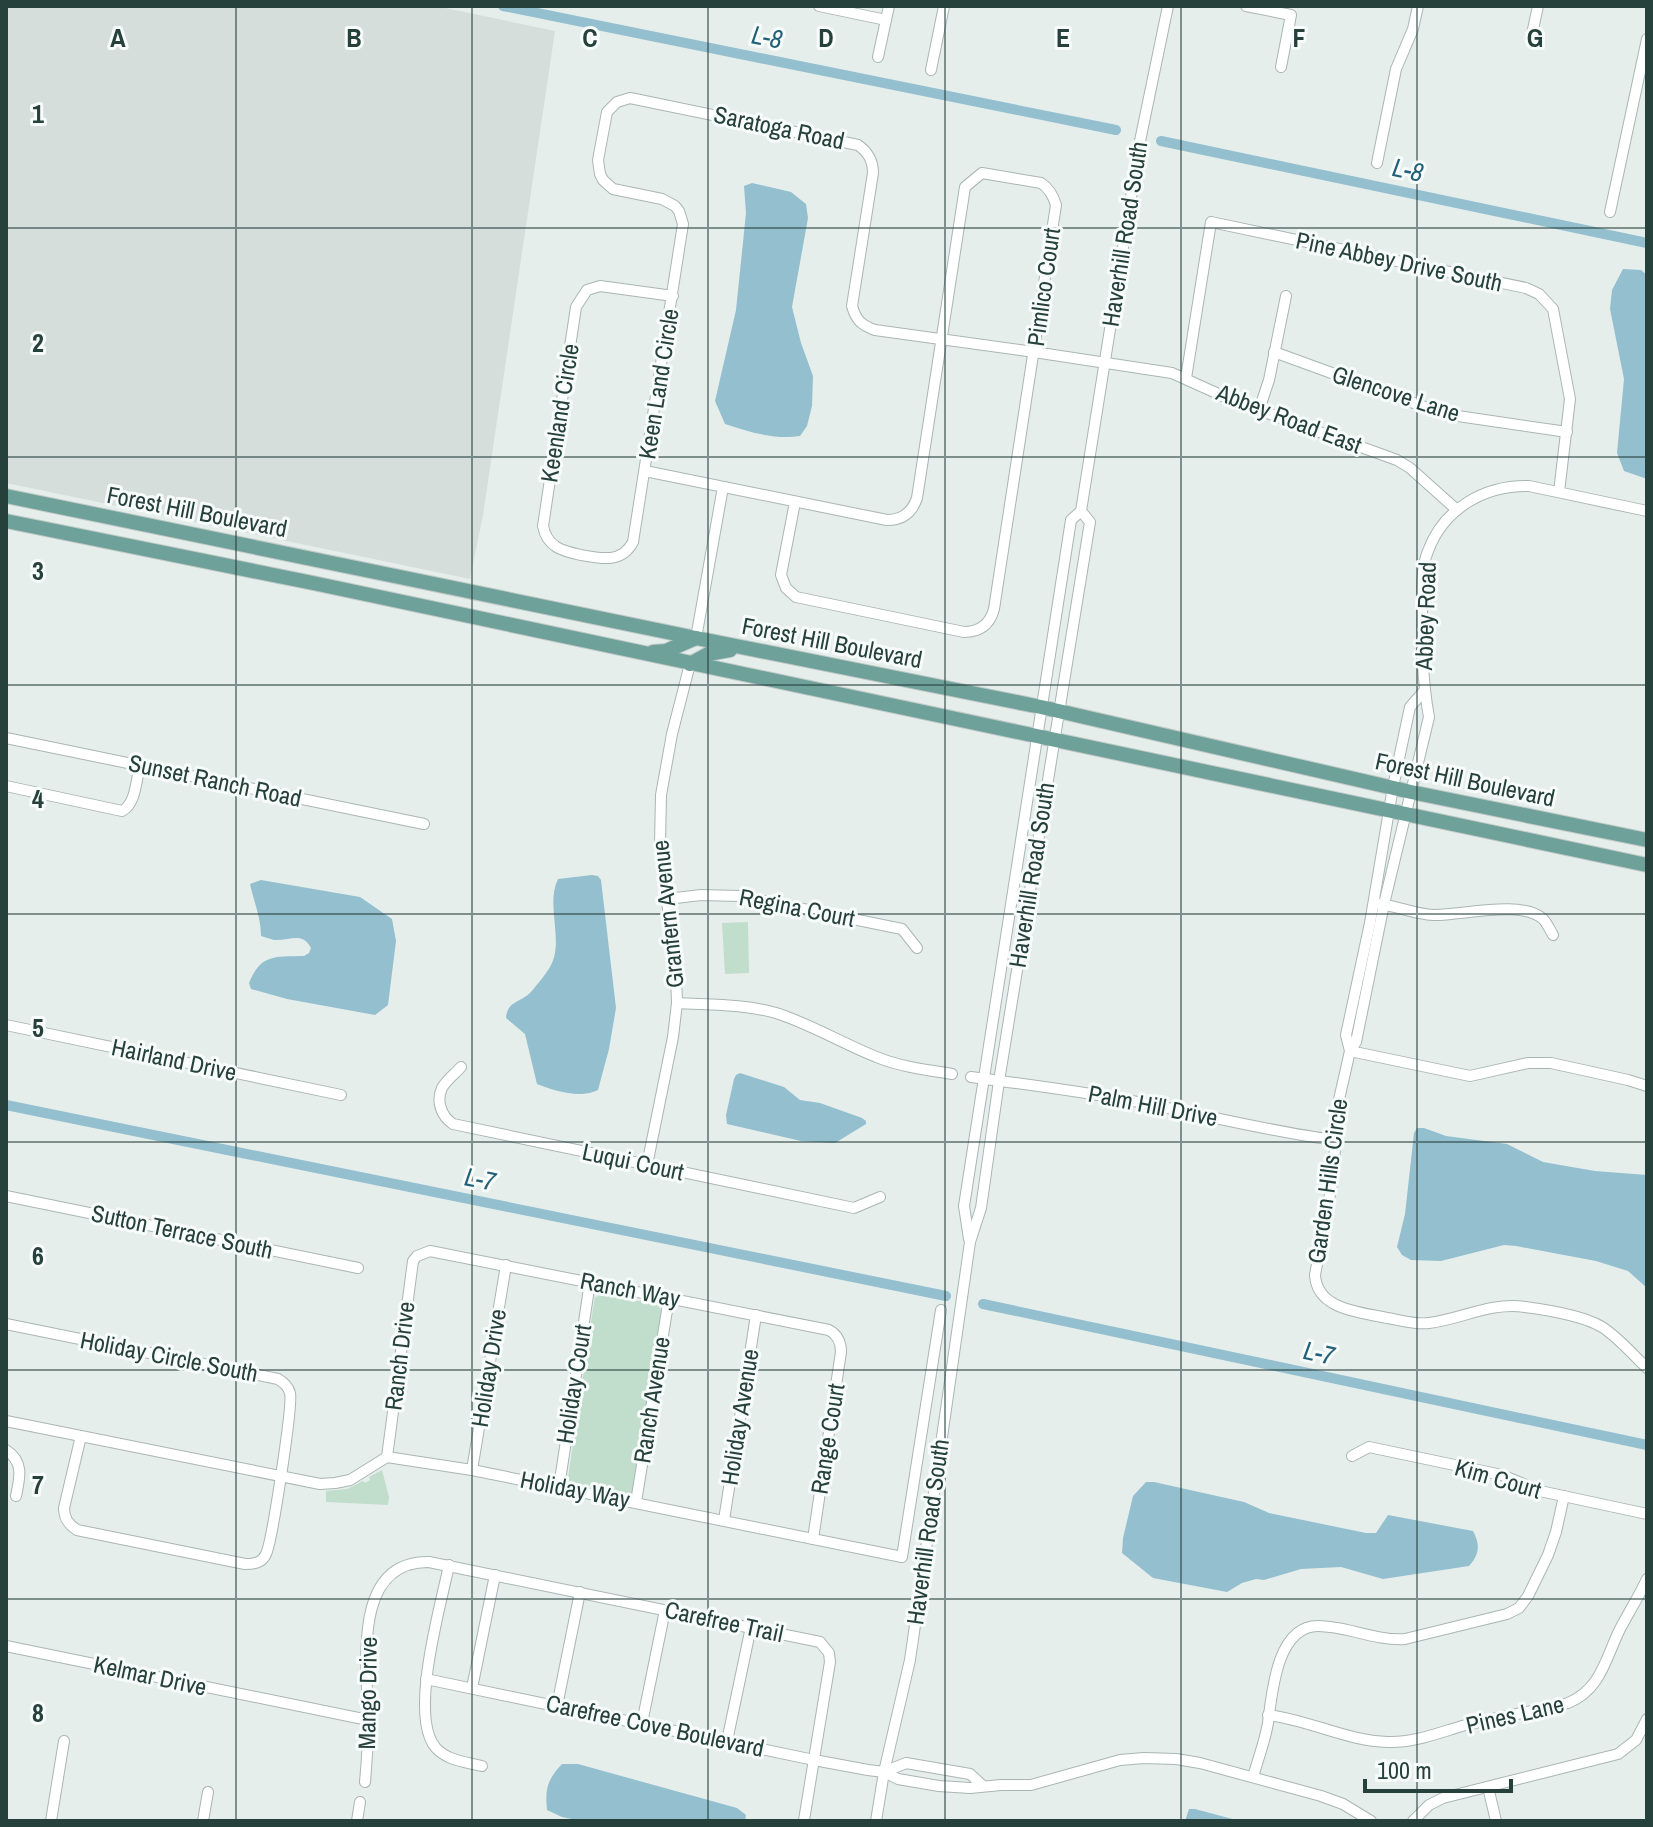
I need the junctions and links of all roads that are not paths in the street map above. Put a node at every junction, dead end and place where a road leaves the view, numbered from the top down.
1 (819, 6) edge
2 (889, 6) edge
3 (944, 6) edge
4 (1168, 6) edge
5 (1246, 6) edge
6 (1418, 6) edge
7 (1538, 6) edge
8 (886, 20) junction
9 (1532, 34) dead end
10 (1647, 39) edge
11 (878, 57) dead end
12 (1281, 67) dead end
13 (931, 70) dead end
14 (1377, 163) dead end
15 (1610, 212) dead end
16 (673, 296) junction
17 (1286, 296) dead end
18 (941, 340) junction
19 (1034, 352) junction
20 (1274, 352) junction
21 (1104, 363) junction
22 (1186, 378) junction
23 (1259, 410) junction
24 (1567, 432) junction
25 (645, 471) junction
26 (723, 487) junction
27 (1559, 492) junction
28 (6, 496) edge
29 (795, 502) junction
30 (1457, 510) junction
31 (1081, 511) junction
32 (1647, 511) edge
33 (6, 521) edge
34 (189, 533) junction
35 (152, 550) junction
36 (625, 553) joint
37 (367, 569) junction
38 (403, 577) junction
39 (333, 587) junction
40 (365, 594) junction
41 (696, 638) junction
42 (751, 649) junction
43 (636, 652) junction
44 (690, 664) junction
45 (1424, 691) junction
46 (1041, 707) junction
47 (1059, 712) junction
48 (1036, 735) junction
49 (6, 738) edge
50 (1054, 739) junction
51 (140, 765) junction
52 (6, 786) edge
53 (1393, 787) junction
54 (1411, 792) junction
55 (1390, 810) junction
56 (1407, 814) junction
57 (424, 824) dead end
58 (1647, 840) edge
59 (1647, 865) edge
60 (667, 899) junction
61 (1379, 904) junction
62 (1553, 935) dead end
63 (917, 948) dead end
64 (677, 1003) junction
65 (6, 1025) edge
66 (1350, 1051) junction
67 (461, 1067) dead end
68 (952, 1074) dead end
69 (971, 1077) dead end
70 (985, 1079) junction
71 (999, 1081) junction
72 (1647, 1086) edge
73 (341, 1095) dead end
74 (1335, 1140) junction
75 (647, 1165) junction
76 (6, 1196) edge
77 (880, 1197) dead end
78 (970, 1242) junction
79 (417, 1256) joint
80 (506, 1265) junction
81 (358, 1268) dead end
82 (590, 1282) junction
83 (669, 1298) junction
84 (941, 1310) dead end
85 (756, 1315) junction
86 (6, 1324) edge
87 (839, 1339) joint
88 (1647, 1368) edge
89 (6, 1421) edge
90 (81, 1436) junction
91 (6, 1450) edge
92 (1352, 1456) dead end
93 (387, 1457) junction
94 (472, 1470) junction
95 (281, 1477) junction
96 (559, 1487) junction
97 (16, 1496) dead end
98 (1564, 1496) junction
99 (636, 1502) junction
100 (1647, 1514) edge
101 (724, 1520) junction
102 (813, 1539) junction
103 (449, 1565) junction
104 (495, 1575) junction
105 (1647, 1579) edge
106 (580, 1592) junction
107 (665, 1610) junction
108 (751, 1627) junction
109 (6, 1646) edge
110 (426, 1679) junction
111 (472, 1688) junction
112 (557, 1706) junction
113 (1268, 1715) junction
114 (1647, 1719) edge
115 (368, 1720) junction
116 (642, 1723) junction
117 (64, 1741) dead end
118 (727, 1741) junction
119 (814, 1760) junction
120 (482, 1766) dead end
121 (884, 1772) junction
122 (1253, 1777) junction
123 (365, 1782) dead end
124 (983, 1786) junction
125 (1488, 1787) junction
126 (208, 1792) dead end
127 (360, 1802) dead end
128 (804, 1820) edge
129 (51, 1821) edge
130 (203, 1821) edge
131 (357, 1821) edge
132 (876, 1821) edge
133 (1371, 1821) edge
134 (1413, 1821) edge
135 (1496, 1821) edge

1 - 8 street
2 - 8 street
3 - 13 street
4 - 21 street, Haverhill Road South
5 - 12 street
6 - 14 street
7 - 9 street
8 - 11 street
10 - 15 street
16 - 18 street, Saratoga Road
16 - 25 street, Keen Land Circle
16 - 36 street, Keenland Circle
17 - 20 street
18 - 19 street, Saratoga Road
18 - 19 street, Pimlico Court
18 - 29 street, Pimlico Court
19 - 21 street, Saratoga Road
19 - 29 street, Pimlico Court
20 - 23 street
20 - 24 street, Glencove Lane
21 - 22 street, Abbey Road East
21 - 31 street, Haverhill Road South
22 - 23 street, Abbey Road East
22 - 24 street, Pine Abbey Drive South
23 - 30 street, Abbey Road East
24 - 27 street, Pine Abbey Drive South
25 - 26 street, Pimlico Court
25 - 36 street, Keen Land Circle
26 - 29 street, Pimlico Court
26 - 41 street
27 - 30 street, Abbey Road
27 - 32 street, Abbey Road
28 - 34 main road, Forest Hill Boulevard
30 - 45 street, Abbey Road
31 - 46 street, Haverhill Road South
31 - 47 street, Haverhill Road South
33 - 35 main road, Forest Hill Boulevard
34 - 35 main road
34 - 37 main road, Forest Hill Boulevard
35 - 39 main road, Forest Hill Boulevard
37 - 38 main road, Forest Hill Boulevard
37 - 39 main road
38 - 40 main road
38 - 41 main road, Forest Hill Boulevard
39 - 40 main road, Forest Hill Boulevard
40 - 43 main road, Forest Hill Boulevard
41 - 42 main road, Forest Hill Boulevard
41 - 43 main road
42 - 44 main road
42 - 46 main road, Forest Hill Boulevard
43 - 44 main road, Forest Hill Boulevard
44 - 48 main road, Forest Hill Boulevard
44 - 60 street, Granfern Avenue
45 - 53 street, Abbey Road
45 - 54 street, Abbey Road
46 - 47 main road, Forest Hill Boulevard
46 - 48 street, Haverhill Road South
47 - 50 street, Haverhill Road South
47 - 53 main road, Forest Hill Boulevard
48 - 50 main road, Forest Hill Boulevard
48 - 70 street, Haverhill Road South
49 - 51 street, Sunset Ranch Road
50 - 55 main road, Forest Hill Boulevard
50 - 71 street, Haverhill Road South
51 - 52 street
51 - 57 street, Sunset Ranch Road
53 - 54 main road, Forest Hill Boulevard
53 - 55 street, Garden Hills Circle
54 - 56 street, Garden Hills Circle
54 - 58 main road, Forest Hill Boulevard
55 - 56 main road, Forest Hill Boulevard
55 - 61 street, Garden Hills Circle
56 - 59 main road, Forest Hill Boulevard
56 - 61 street, Garden Hills Circle
60 - 63 street, Regina Court
60 - 64 street, Granfern Avenue
61 - 62 street
61 - 66 street, Garden Hills Circle
64 - 68 street
64 - 75 street, Granfern Avenue
65 - 73 street, Hairland Drive
66 - 72 street
66 - 74 street, Garden Hills Circle
67 - 75 street, Luqui Court
69 - 70 street, Palm Hill Drive
70 - 71 street, Palm Hill Drive
70 - 78 street, Haverhill Road South
71 - 74 street, Palm Hill Drive
71 - 78 street, Haverhill Road South
74 - 88 street, Garden Hills Circle
75 - 77 street, Luqui Court
76 - 81 street, Sutton Terrace South
78 - 121 street, Haverhill Road South
79 - 80 street, Ranch Way
79 - 93 street, Ranch Drive
80 - 82 street, Ranch Way
80 - 94 street, Holiday Drive
82 - 83 street, Ranch Way
82 - 96 street, Holiday Court
83 - 85 street, Ranch Way
83 - 99 street, Ranch Avenue
84 - 102 street, Holiday Way
85 - 87 street, Ranch Way
85 - 101 street, Holiday Avenue
86 - 95 street, Holiday Circle South
87 - 102 street, Range Court
89 - 90 street
90 - 95 street
90 - 95 street, Holiday Circle South
91 - 97 street
92 - 98 street, Kim Court
93 - 94 street, Holiday Way
93 - 95 street
94 - 96 street, Holiday Way
96 - 99 street, Holiday Way
98 - 100 street, Kim Court
98 - 113 street
99 - 101 street, Holiday Way
101 - 102 street, Holiday Way
103 - 104 street, Carefree Trail
103 - 110 street
103 - 115 street, Mango Drive
104 - 106 street, Carefree Trail
104 - 111 street
105 - 113 street, Pines Lane
106 - 107 street, Carefree Trail
106 - 112 street
107 - 108 street, Carefree Trail
107 - 116 street
108 - 118 street
108 - 119 street, Carefree Trail
109 - 115 street, Kelmar Drive
110 - 111 street, Carefree Cove Boulevard
110 - 120 street
111 - 112 street, Carefree Cove Boulevard
112 - 116 street, Carefree Cove Boulevard
113 - 122 street
114 - 125 street
115 - 123 street, Mango Drive
116 - 118 street, Carefree Cove Boulevard
117 - 129 street
118 - 119 street, Carefree Cove Boulevard
119 - 121 street, Carefree Cove Boulevard
119 - 128 street, Carefree Trail
121 - 124 street
121 - 124 street
121 - 132 street, Haverhill Road South
122 - 124 street
122 - 133 street
125 - 134 street
125 - 135 street
126 - 130 street
127 - 131 street

